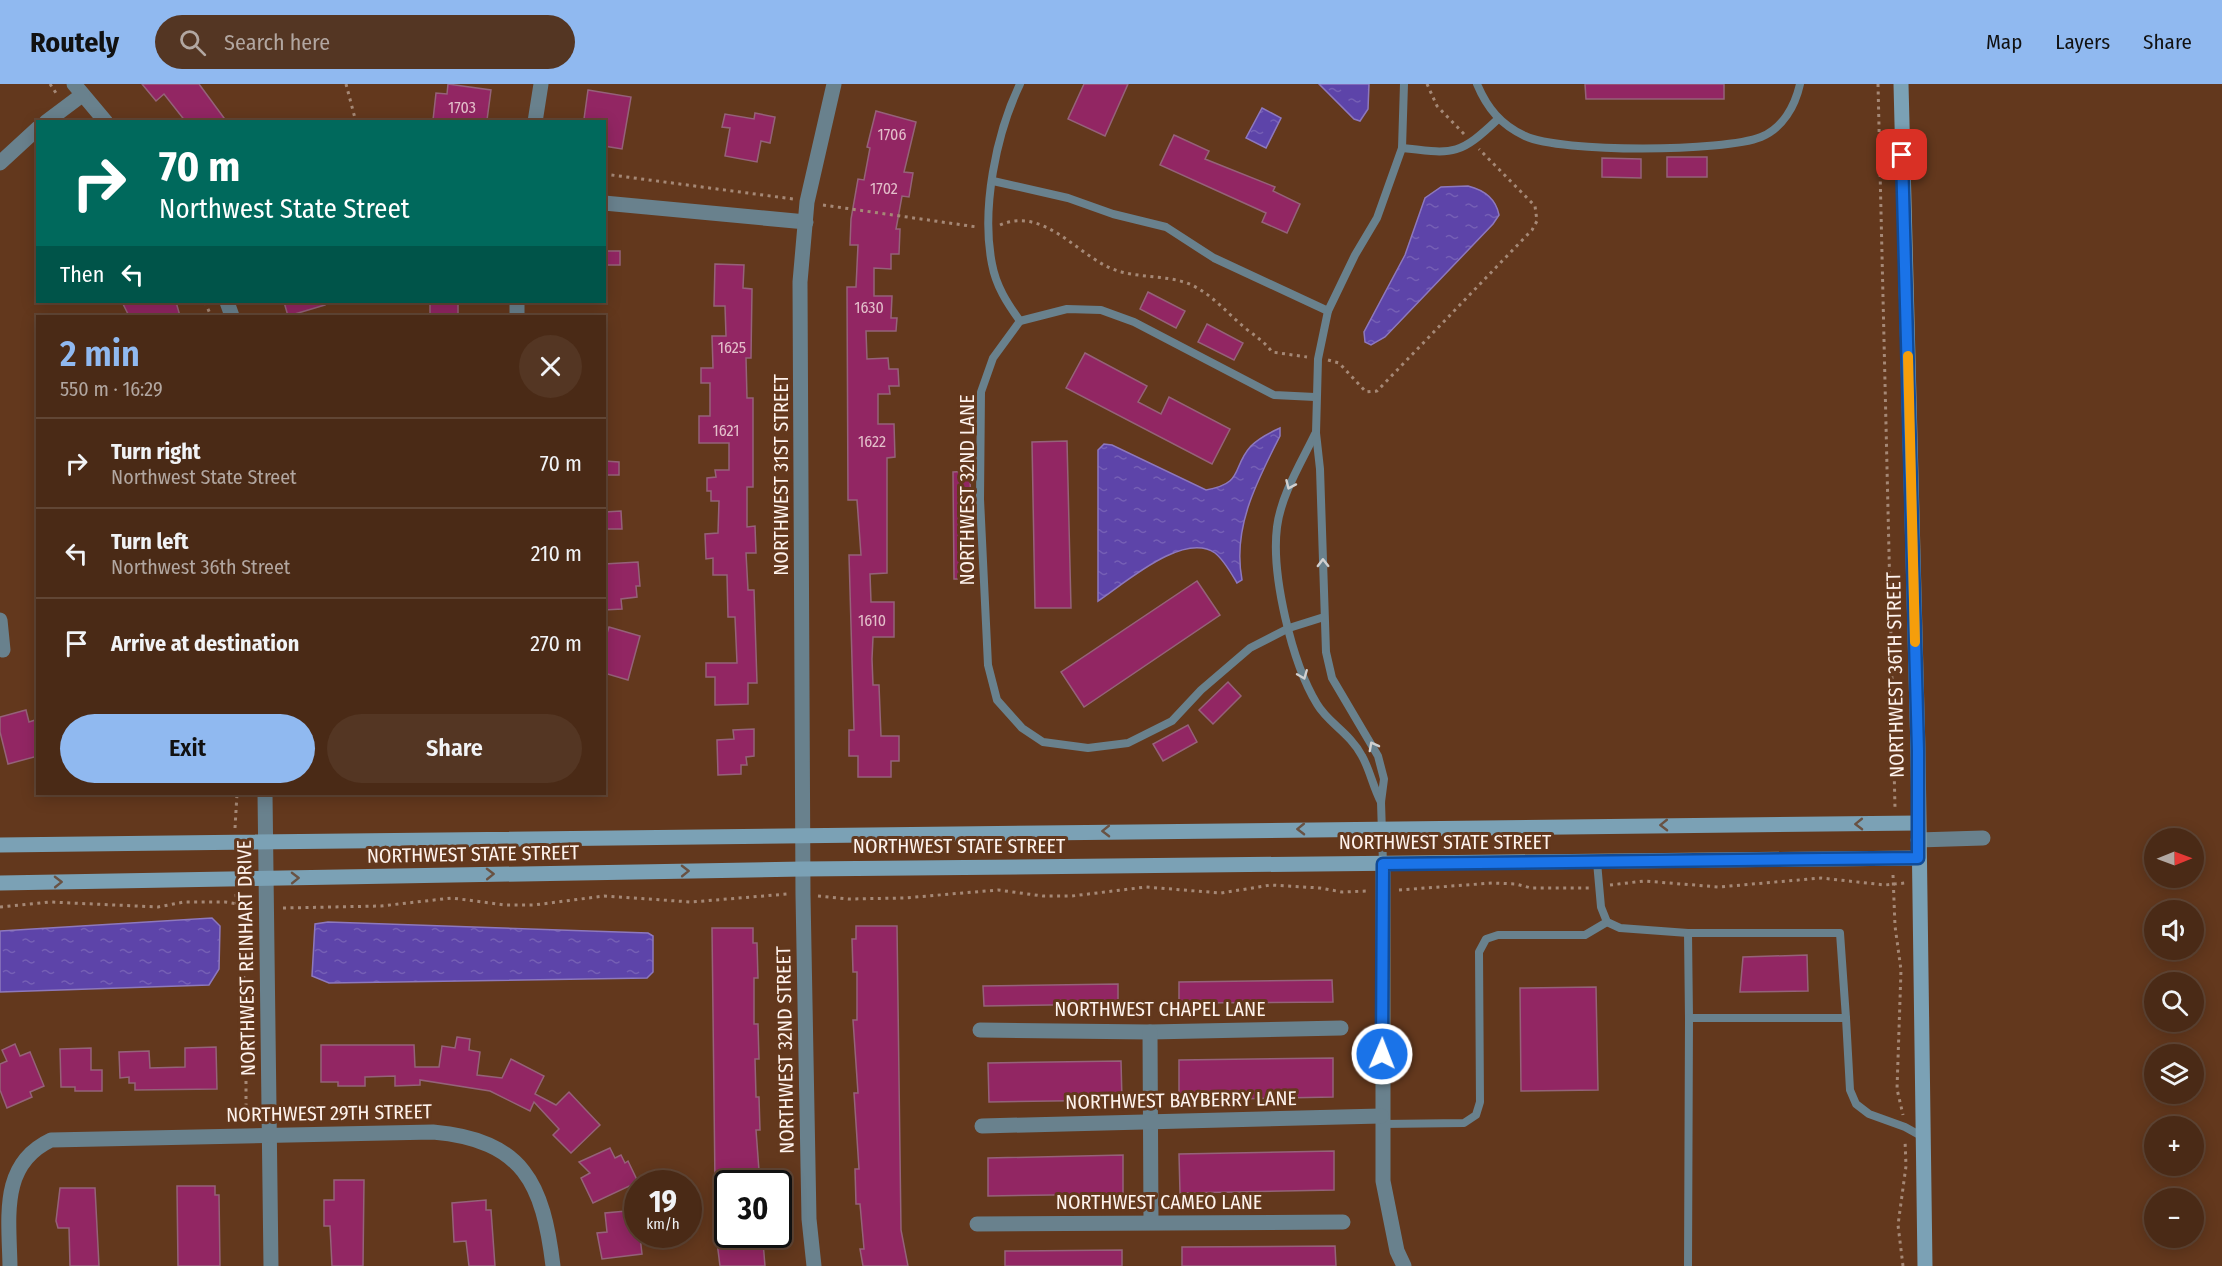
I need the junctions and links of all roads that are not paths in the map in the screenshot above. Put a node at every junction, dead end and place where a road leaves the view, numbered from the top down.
1 (542, 84) edge
2 (834, 84) edge
3 (1020, 84) edge
4 (1404, 84) edge
5 (1477, 84) edge
6 (1800, 84) edge
7 (1901, 84) edge
8 (78, 89) edge
9 (1498, 119) junction
10 (48, 120) edge
11 (103, 120) edge
12 (535, 120) edge
13 (36, 130) edge
14 (1402, 148) junction
15 (0, 163) edge
16 (993, 181) junction
17 (606, 203) edge
18 (806, 222) junction
19 (1328, 311) junction
20 (1020, 321) junction
21 (1315, 397) junction
22 (1316, 433) junction
23 (1324, 616) junction
24 (0, 620) edge
25 (1289, 628) junction
26 (3, 650) dead end
27 (265, 795) edge
28 (1381, 802) junction
29 (1918, 823) junction
30 (1382, 828) junction
31 (804, 835) junction
32 (1983, 838) dead end
33 (1918, 840) junction
34 (266, 841) junction
35 (0, 845) edge
36 (1918, 858) junction
37 (1597, 862) junction
38 (1383, 864) junction
39 (803, 868) junction
40 (266, 879) junction
41 (0, 884) edge
42 (1607, 922) junction
43 (1688, 933) junction
44 (1689, 1018) junction
45 (1846, 1018) junction
46 (1341, 1028) dead end
47 (980, 1030) dead end
48 (1150, 1032) junction
49 (1382, 1120) junction
50 (1152, 1122) junction
51 (982, 1126) dead end
52 (269, 1135) junction
53 (1923, 1137) junction
54 (1151, 1222) junction
55 (1342, 1222) dead end
56 (976, 1224) dead end
57 (10, 1266) edge
58 (271, 1266) edge
59 (553, 1266) edge
60 (814, 1266) edge
61 (1404, 1266) edge
62 (1688, 1266) edge
63 (1925, 1266) edge

1 - 12 street
2 - 18 street, NORTHWEST 31ST STREET
3 - 16 lane
4 - 14 lane
5 - 9 lane
6 - 9 lane
7 - 29 main road, NORTHWEST 36TH STREET
8 - 10 street
8 - 11 street
9 - 14 lane
13 - 15 street
14 - 19 lane
16 - 19 lane
16 - 20 lane
17 - 18 street
18 - 31 street, NORTHWEST 31ST STREET
19 - 21 lane
20 - 21 lane
20 - 25 lane, NORTHWEST 32ND LANE
21 - 22 lane
23 -> 22 lane
22 -> 25 lane
23 - 25 lane
28 -> 23 lane
24 - 26 street
25 -> 28 lane
27 - 34 street, NORTHWEST REINHART DRIVE
28 - 30 lane
29 -> 30 main road, NORTHWEST STATE STREET
29 - 33 main road, NORTHWEST 36TH STREET
30 -> 31 main road, NORTHWEST STATE STREET
30 - 38 lane
31 - 34 main road, NORTHWEST STATE STREET
31 - 39 street, NORTHWEST 31ST STREET
32 - 33 street
33 - 36 main road, NORTHWEST 36TH STREET
34 - 35 main road, NORTHWEST STATE STREET
34 - 40 street, NORTHWEST REINHART DRIVE
36 - 37 main road, NORTHWEST STATE STREET
36 - 53 main road, NORTHWEST 36TH STREET
37 - 38 main road, NORTHWEST STATE STREET
37 - 42 lane
38 - 39 main road, NORTHWEST STATE STREET
38 - 49 street
40 -> 39 main road, NORTHWEST STATE STREET
39 - 60 street, NORTHWEST 32ND STREET
41 -> 40 main road, NORTHWEST STATE STREET
40 - 52 street, NORTHWEST REINHART DRIVE
42 - 43 lane
42 - 49 lane
43 - 44 lane
43 - 45 lane
44 - 45 lane
44 - 62 lane
45 - 53 lane
46 - 48 street, NORTHWEST CHAPEL LANE
47 - 48 street, NORTHWEST CHAPEL LANE
48 - 50 street
49 - 50 street, NORTHWEST BAYBERRY LANE
49 - 61 street
50 - 51 street, NORTHWEST BAYBERRY LANE
50 - 54 street
52 - 57 street, NORTHWEST 29TH STREET
52 - 58 street, NORTHWEST REINHART DRIVE
52 - 59 street, NORTHWEST 29TH STREET
53 - 63 main road, NORTHWEST 36TH STREET
54 - 55 street, NORTHWEST CAMEO LANE
54 - 56 street, NORTHWEST CAMEO LANE

